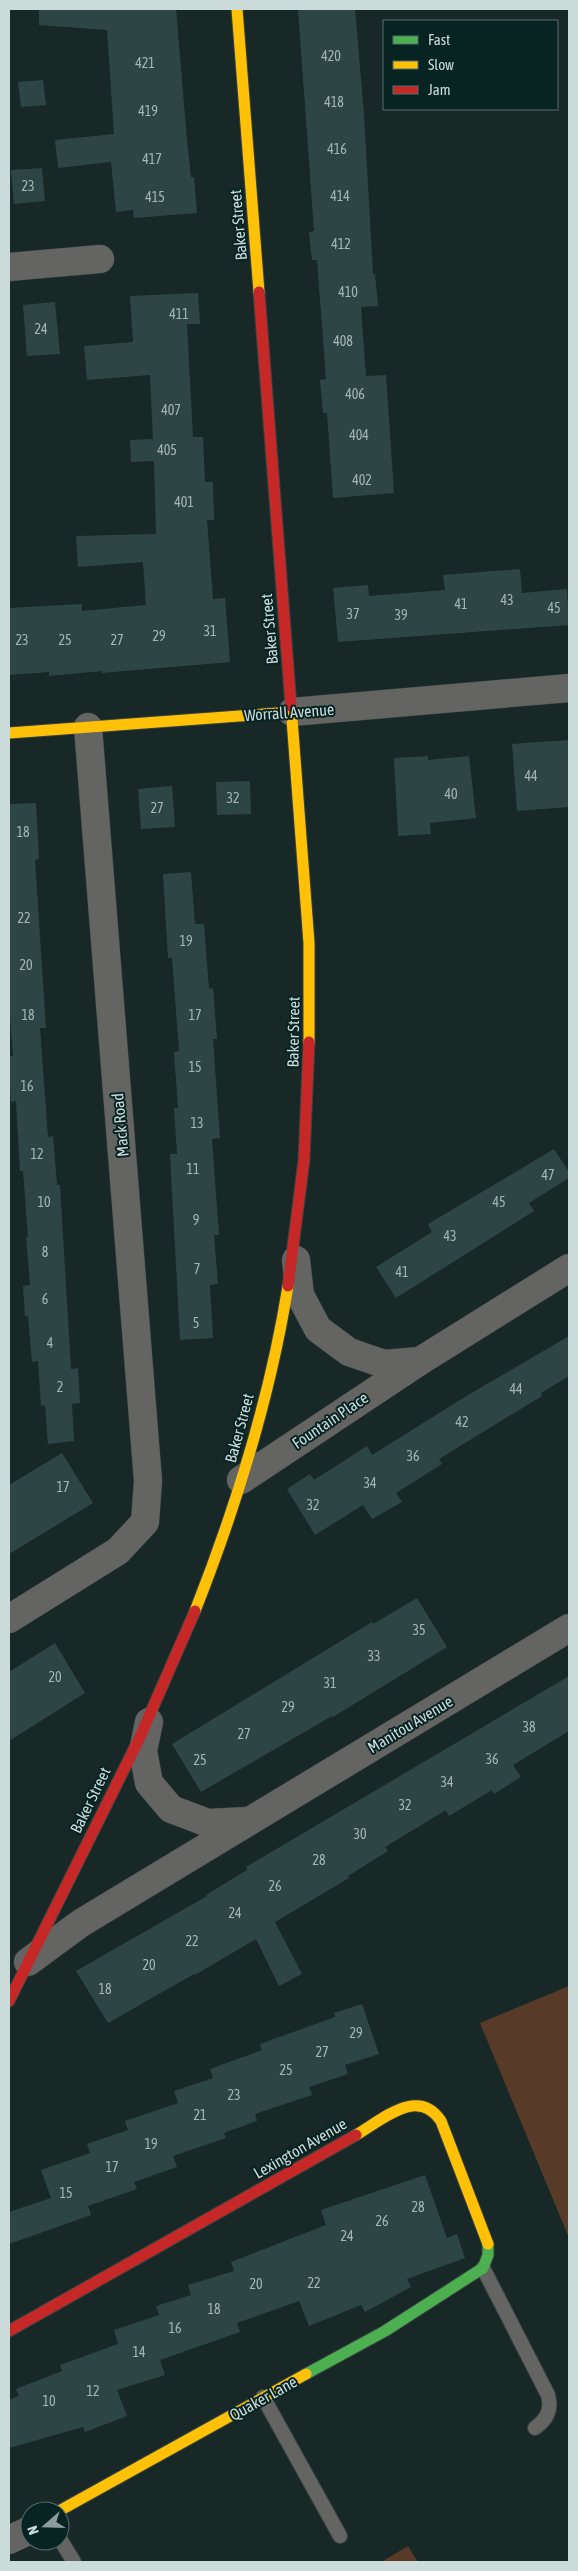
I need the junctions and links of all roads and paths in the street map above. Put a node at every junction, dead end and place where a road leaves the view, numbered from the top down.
1 (237, 9) edge
2 (100, 259) dead end
3 (9, 267) edge
4 (569, 688) edge
5 (292, 712) junction
6 (88, 727) junction
7 (9, 733) edge
8 (294, 1239) junction
9 (569, 1268) edge
10 (420, 1361) junction
11 (242, 1480) junction
12 (9, 1619) edge
13 (569, 1628) edge
14 (152, 1711) junction
15 (250, 1820) junction
16 (28, 1962) junction
17 (9, 2001) edge
18 (483, 2268) junction
19 (11, 2331) edge
20 (263, 2398) junction
21 (535, 2428) dead end
22 (70, 2505) edge
23 (340, 2536) dead end
24 (67, 2551) edge
25 (74, 2562) edge

1 - 5 main road, Baker Street
2 - 3 street
4 - 5 street, Worrall Avenue
5 - 6 main road, Worrall Avenue
5 - 8 main road, Baker Street
6 - 7 main road, Worrall Avenue
6 - 12 street, Mack Road
8 - 10 street, Fountain Place
8 - 11 main road, Baker Street
9 - 10 street, Fountain Place
10 - 11 street, Fountain Place
11 - 14 main road, Baker Street
13 - 15 street, Manitou Avenue
14 - 15 street, Manitou Avenue
14 - 16 main road, Baker Street
15 - 16 street, Manitou Avenue
16 - 17 main road, Baker Street
18 - 19 main road, Lexington Avenue
18 - 20 main road, Quaker Lane
18 - 21 lane
20 - 22 main road, Quaker Lane
20 - 23 lane
24 - 25 lane

